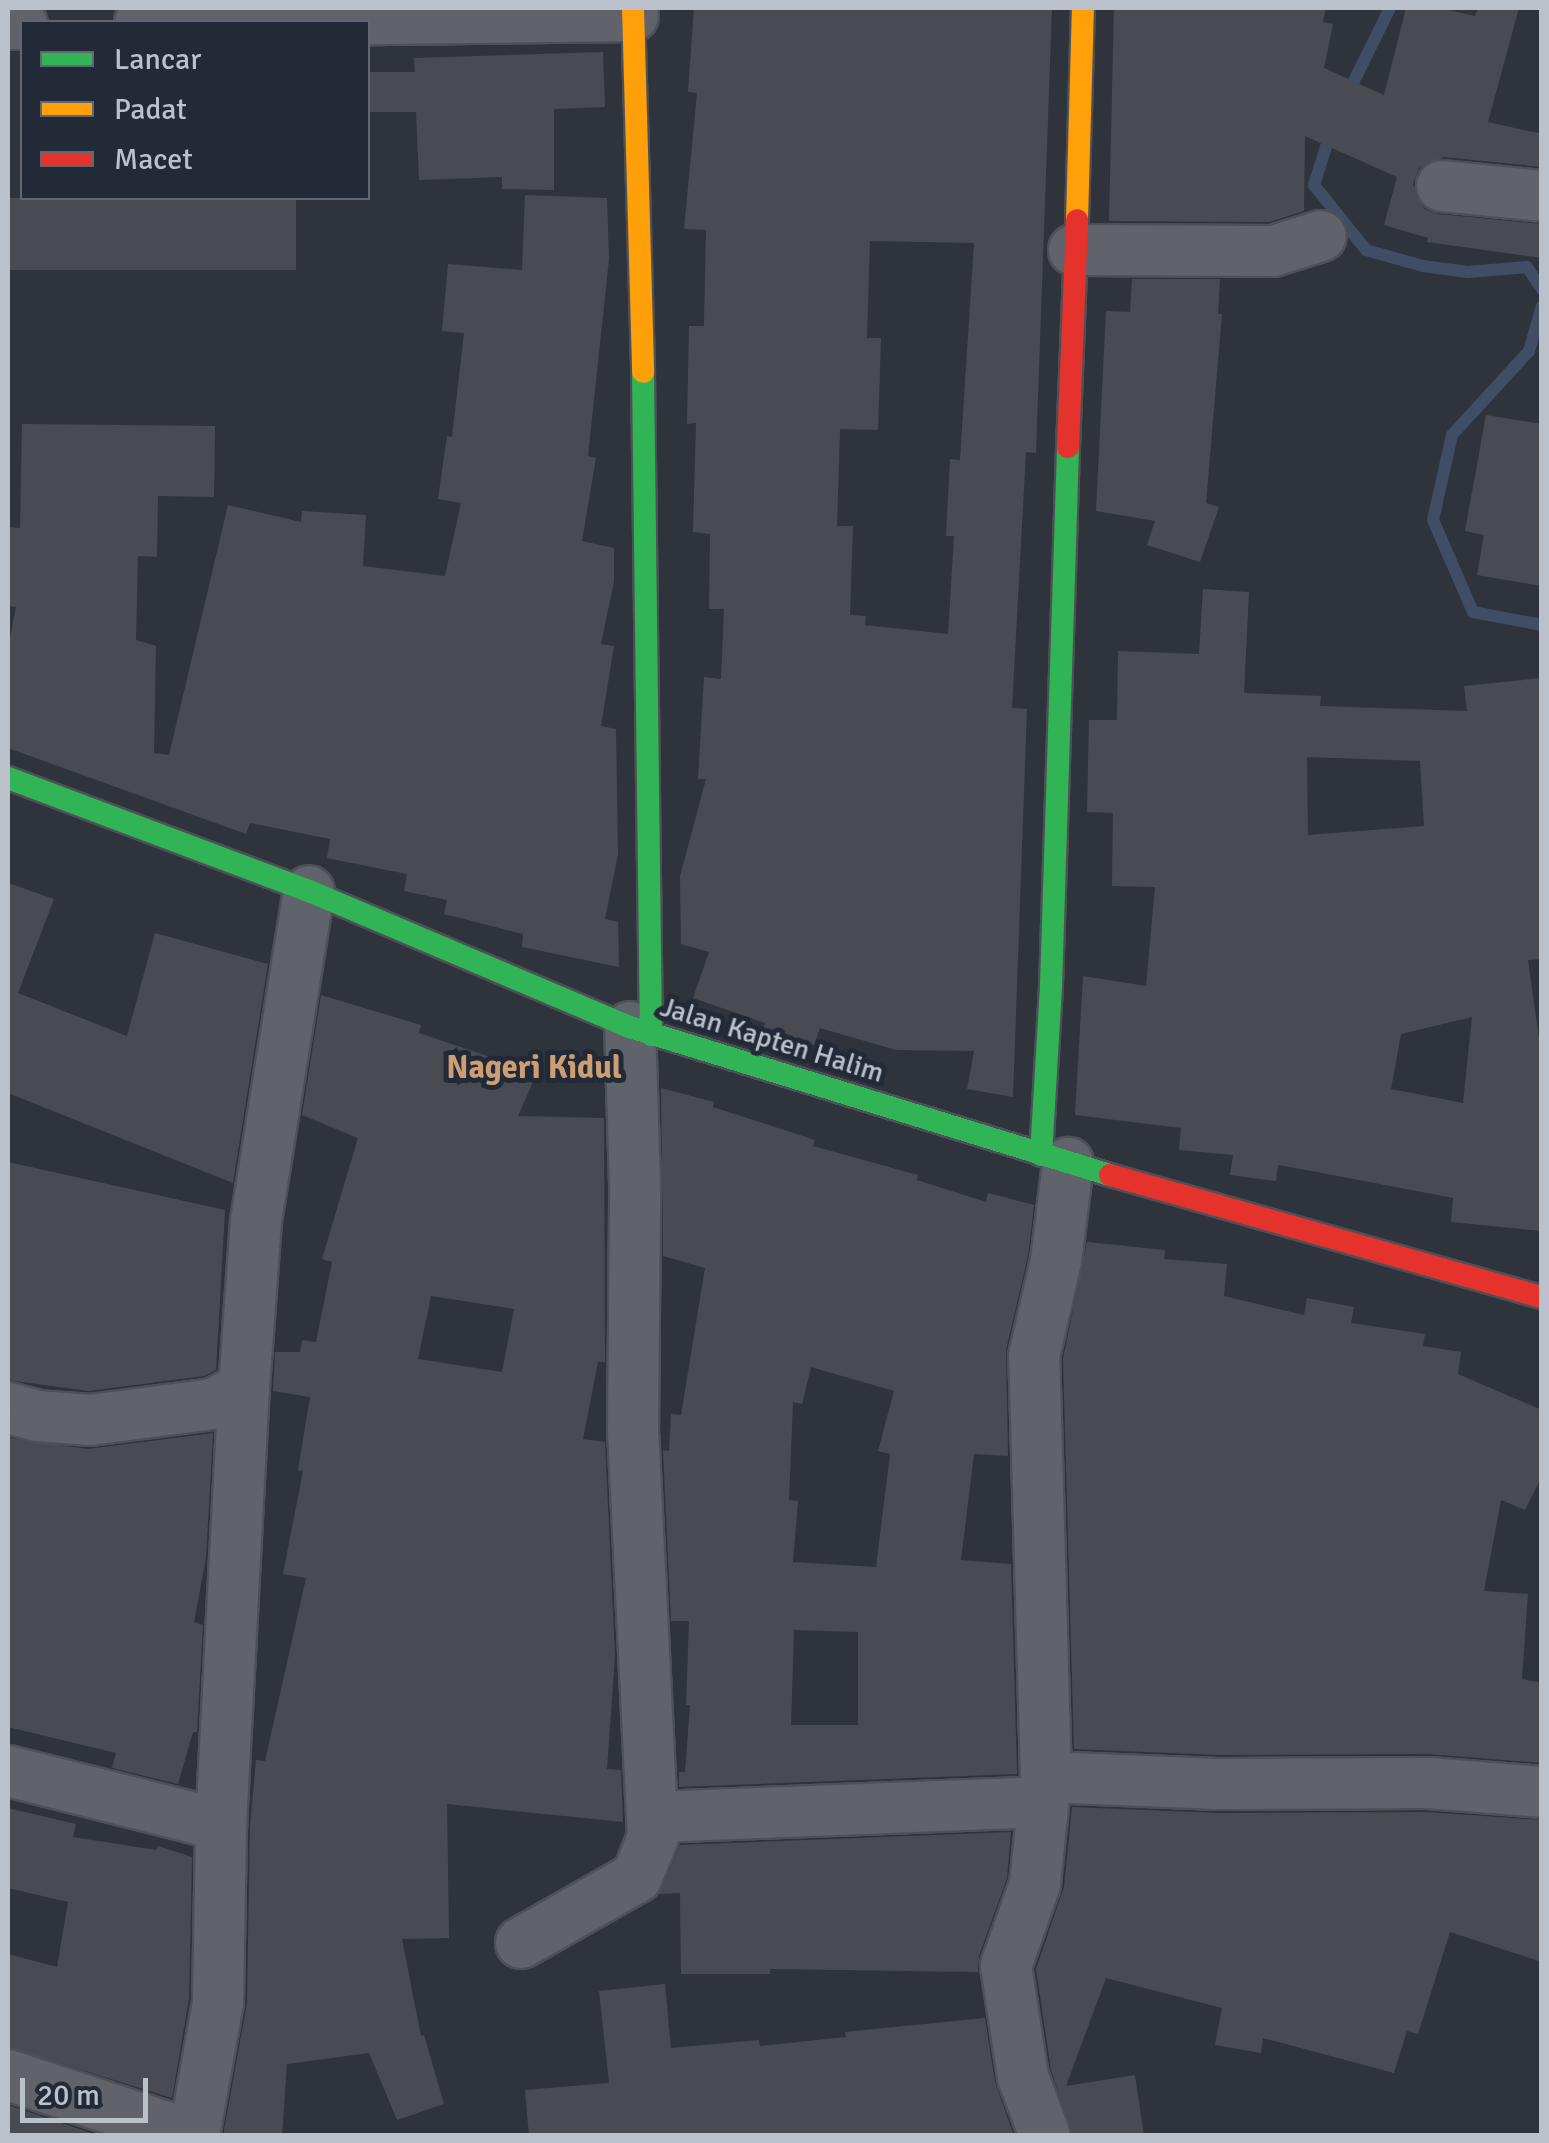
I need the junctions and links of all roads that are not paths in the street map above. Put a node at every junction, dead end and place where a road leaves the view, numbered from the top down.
1 (1083, 8) edge
2 (633, 12) edge
3 (239, 20) edge
4 (1442, 186) dead end
5 (1542, 196) edge
6 (1321, 236) dead end
7 (1074, 250) junction
8 (8, 778) edge
9 (309, 891) junction
10 (640, 1031) junction
11 (1055, 1159) junction
12 (1542, 1297) edge
13 (244, 1388) junction
14 (8, 1408) edge
15 (8, 1771) edge
16 (1044, 1790) junction
17 (1542, 1792) edge
18 (654, 1816) junction
19 (221, 1825) junction
20 (521, 1943) dead end
21 (8, 2075) edge
22 (173, 2132) edge
23 (1045, 2136) edge

1 - 7 street
2 - 3 street
2 - 10 street
4 - 5 street
6 - 7 street
7 - 11 street
8 - 9 street, Jalan Kapten Halim
9 - 10 street, Jalan Kapten Halim
9 - 13 street
10 - 11 street, Jalan Kapten Halim
10 - 18 street
11 - 12 street, Jalan Kapten Halim
11 - 16 street
13 - 14 street
13 - 19 street
15 - 19 street
16 - 17 street
16 - 18 street
16 - 23 street
18 - 20 street
19 - 22 street
21 - 22 street

